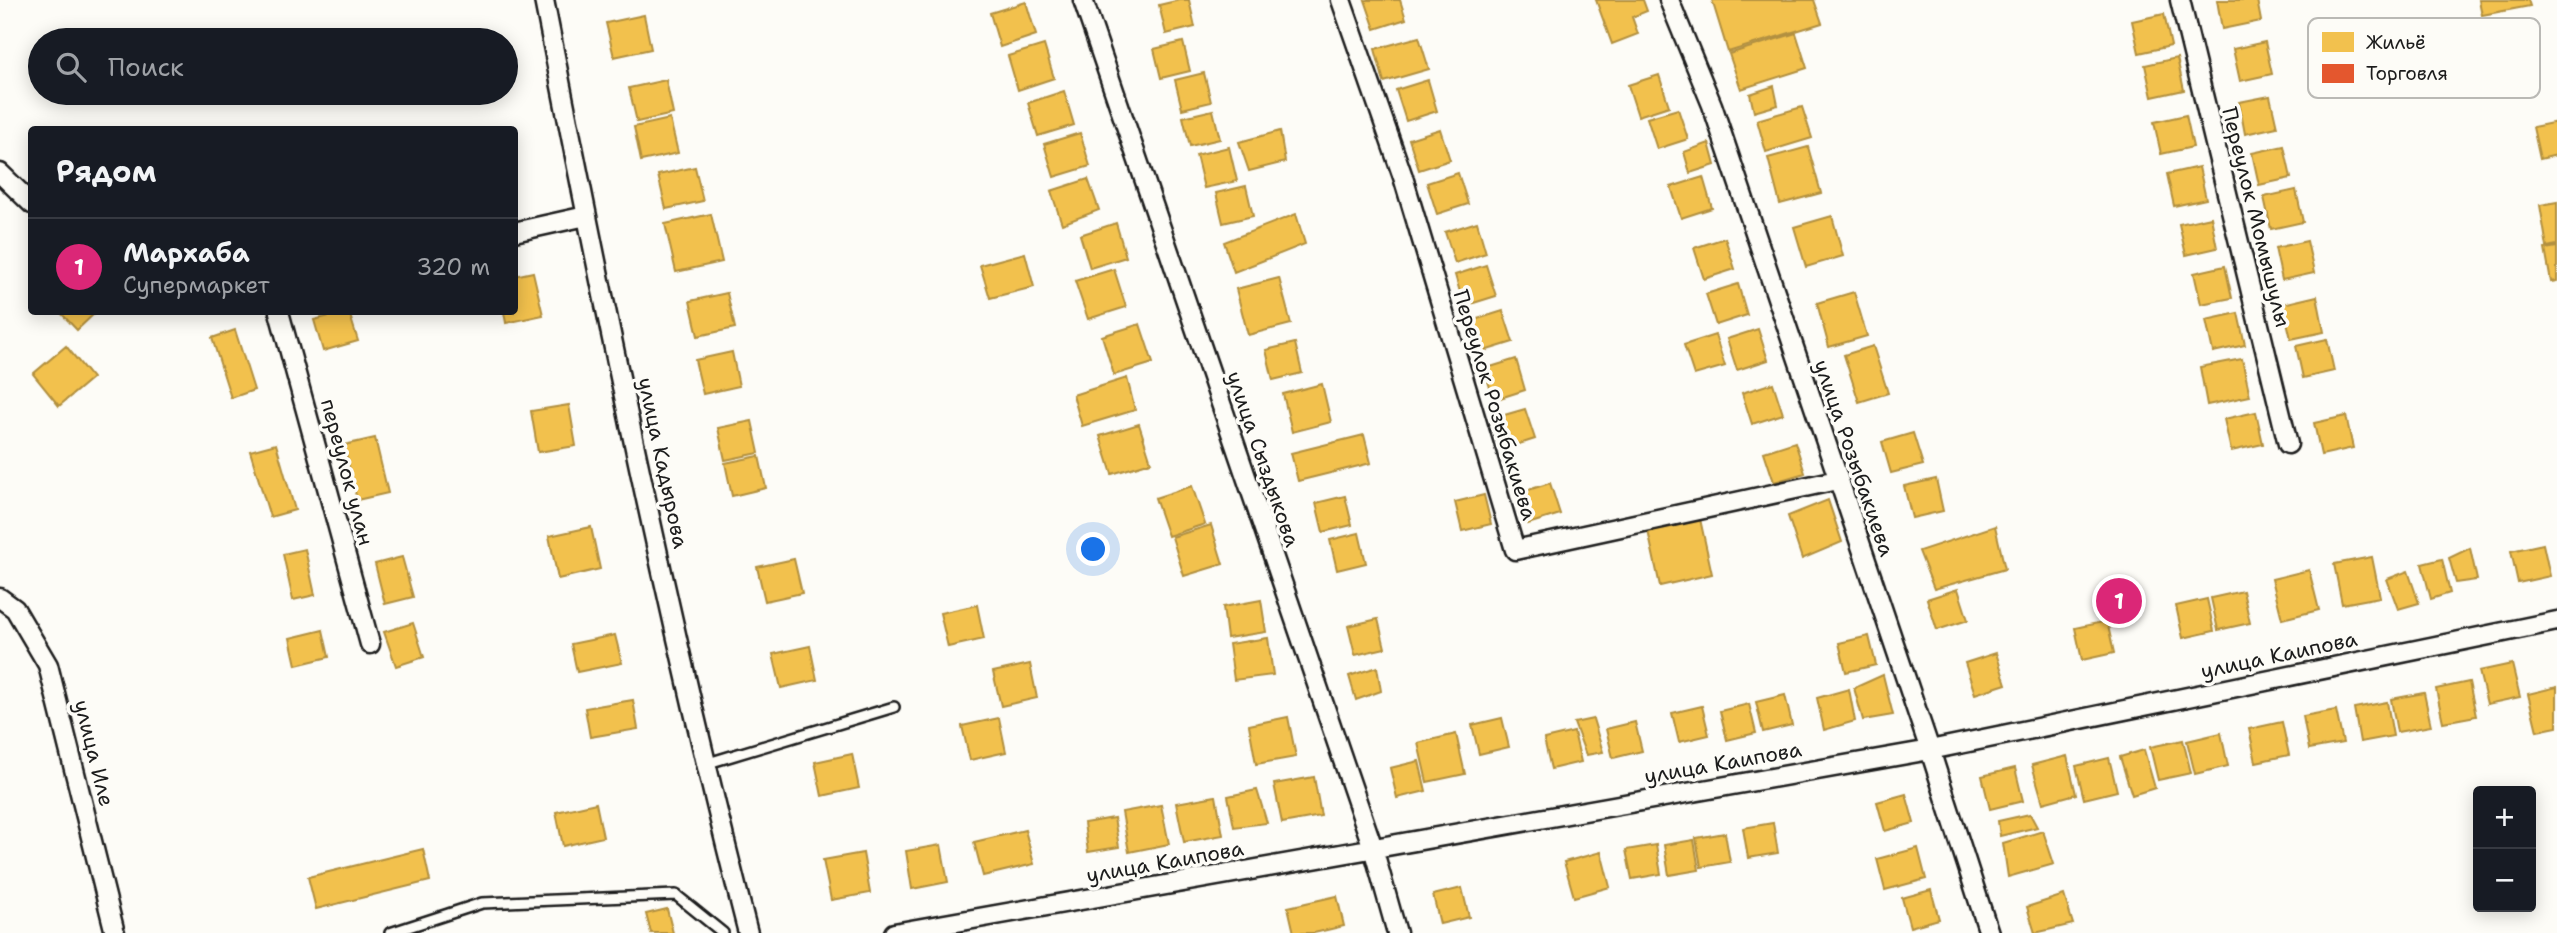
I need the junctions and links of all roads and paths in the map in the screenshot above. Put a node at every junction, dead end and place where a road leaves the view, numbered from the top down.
1 (544, 0) edge
2 (1083, 0) edge
3 (1341, 0) edge
4 (1669, 0) edge
5 (2179, 0) edge
6 (0, 173) edge
7 (28, 200) edge
8 (586, 216) junction
9 (518, 231) edge
10 (280, 315) edge
11 (2288, 444) dead end
12 (1837, 480) junction
13 (0, 598) edge
14 (2557, 621) edge
15 (370, 644) dead end
16 (894, 706) dead end
17 (1930, 750) junction
18 (705, 764) junction
19 (1373, 848) junction
20 (115, 933) edge
21 (390, 933) edge
22 (723, 933) edge
23 (748, 933) edge
24 (894, 933) edge
25 (1397, 933) edge
26 (1989, 933) edge

1 - 8 street, улица Кадырова
2 - 19 street, улица Сыздыкова
3 - 12 street, Переулок Розыбакиева
4 - 12 street, улица Розыбакиева
5 - 11 street, Переулок Момышулы
6 - 7 street
8 - 9 street
8 - 18 street, улица Кадырова
10 - 15 street, переулок улан
12 - 17 street, улица Розыбакиева
13 - 20 street, улица Иле
14 - 17 street, улица Каипова
16 - 18 lane
17 - 19 street, улица Каипова
17 - 26 street, улица Розыбакиева
18 - 23 street, улица Кадырова
19 - 24 street, улица Каипова
19 - 25 street, улица Сыздыкова
21 - 22 lane

